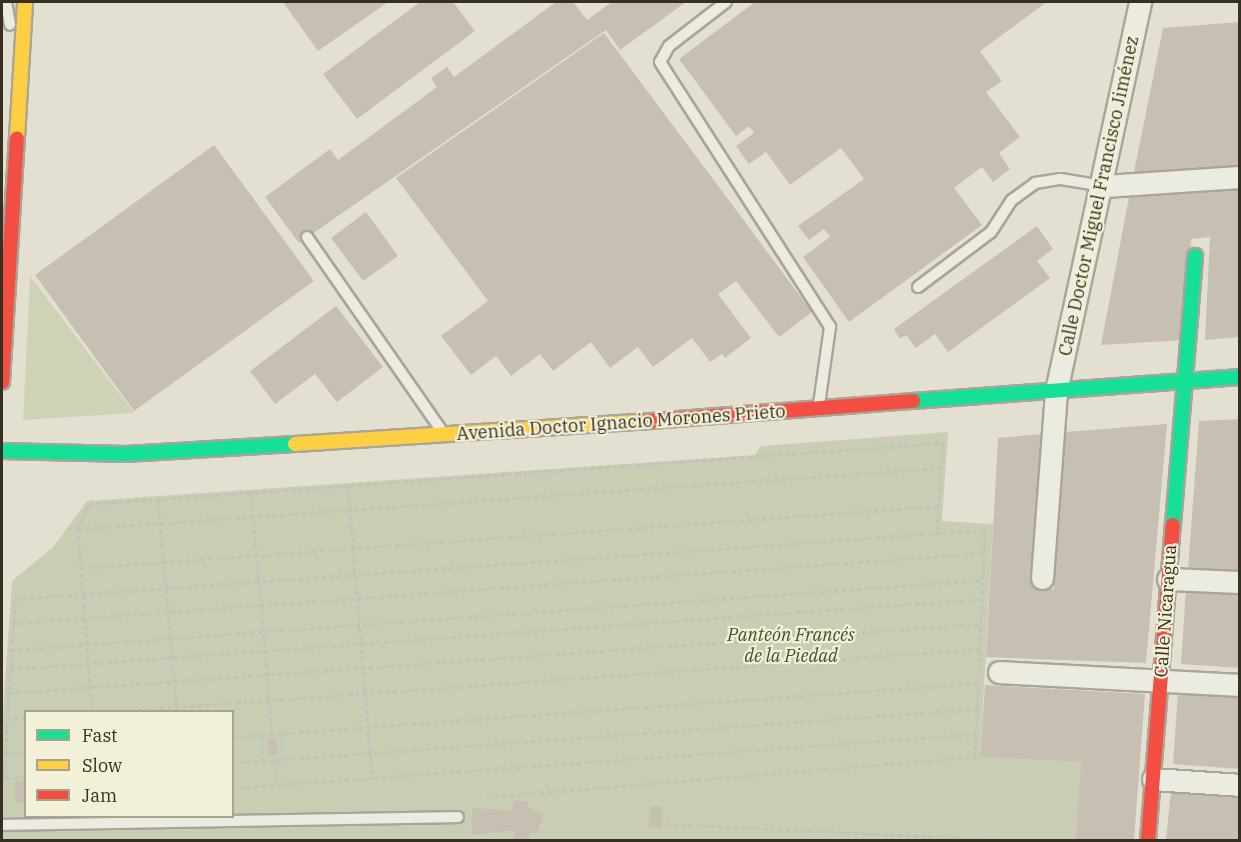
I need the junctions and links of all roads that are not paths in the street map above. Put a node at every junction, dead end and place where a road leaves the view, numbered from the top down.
1 (25, 2) edge
2 (726, 2) edge
3 (1140, 2) edge
4 (2, 16) edge
5 (1239, 177) edge
6 (1104, 186) junction
7 (2, 217) edge
8 (307, 237) dead end
9 (1195, 256) dead end
10 (918, 287) dead end
11 (1239, 377) edge
12 (1185, 381) junction
13 (2, 382) edge
14 (1056, 391) junction
15 (817, 409) junction
16 (445, 436) junction
17 (2, 451) edge
18 (1041, 578) dead end
19 (1168, 579) junction
20 (1239, 582) edge
21 (999, 672) dead end
22 (1161, 681) junction
23 (1239, 685) edge
24 (1153, 779) junction
25 (1239, 785) edge
26 (458, 817) dead end
27 (2, 825) edge
28 (1148, 840) edge

1 - 13 main road
2 - 15 lane
3 - 6 street, Calle Doctor Miguel Francisco Jiménez
4 - 7 lane
5 - 6 street
6 - 10 lane
6 - 14 street, Calle Doctor Miguel Francisco Jiménez
8 - 16 lane
9 - 12 main road, Calle Nicaragua
11 - 12 main road, Avenida Doctor Ignacio Morones Prieto
12 - 14 main road, Avenida Doctor Ignacio Morones Prieto
12 - 19 main road, Calle Nicaragua
14 - 15 main road, Avenida Doctor Ignacio Morones Prieto
14 - 18 street, Calle Doctor Miguel Francisco Jiménez
15 - 16 main road, Avenida Doctor Ignacio Morones Prieto
16 - 17 main road, Avenida Doctor Ignacio Morones Prieto
19 - 20 street
19 - 22 main road, Calle Nicaragua
21 - 22 street
22 - 23 street
22 - 24 main road, Calle Nicaragua
24 - 25 street
24 - 28 main road, Calle Nicaragua
26 - 27 lane

